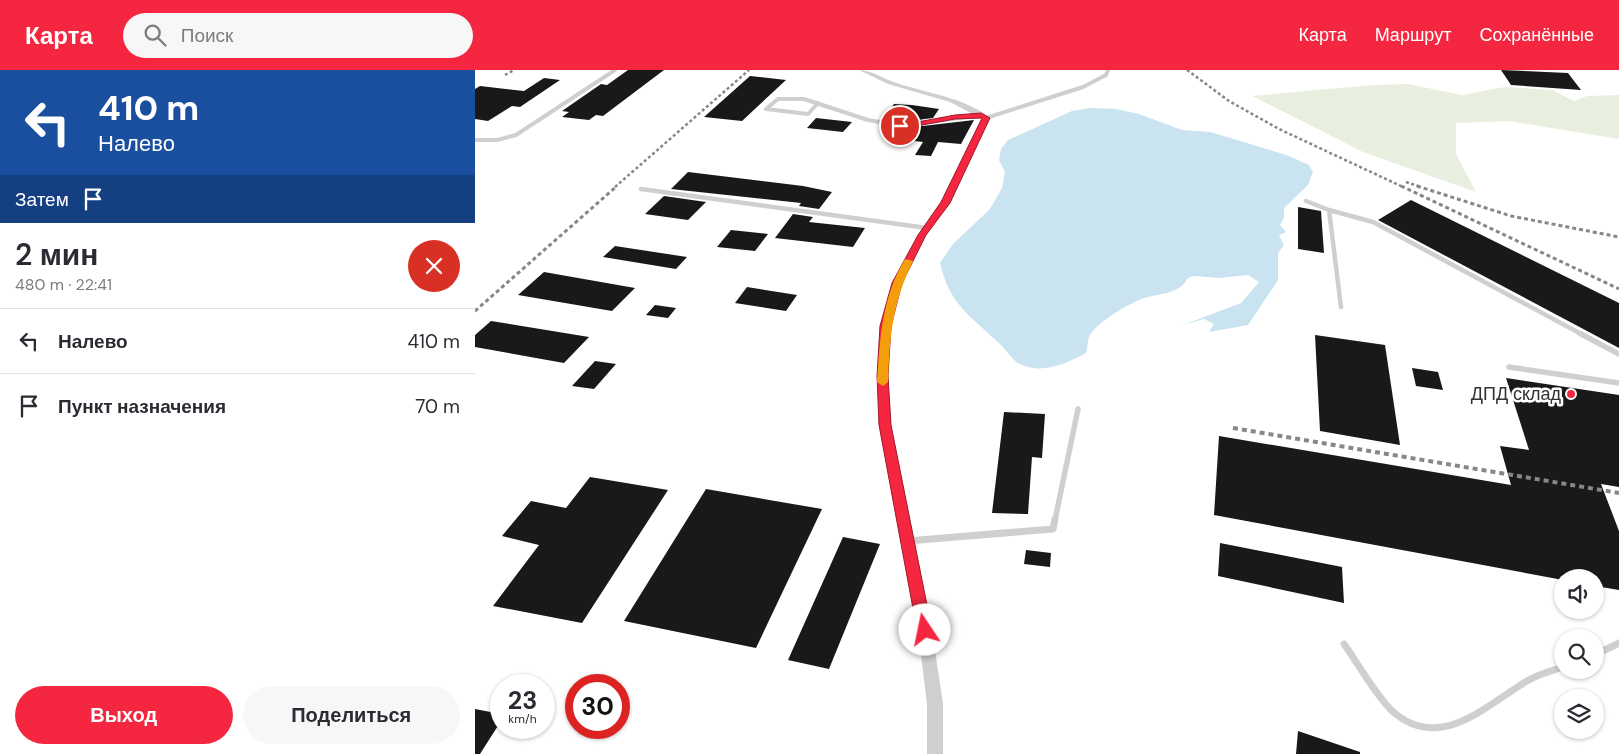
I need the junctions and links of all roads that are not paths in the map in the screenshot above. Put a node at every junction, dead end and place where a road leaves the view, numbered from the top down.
1 (615, 70) edge
2 (862, 70) edge
3 (1108, 70) edge
4 (818, 103) junction
5 (984, 116) junction
6 (475, 140) edge
7 (641, 189) dead end
8 (1306, 202) dead end
9 (1329, 210) junction
10 (927, 228) junction
11 (1341, 307) dead end
12 (1619, 354) edge
13 (1509, 367) dead end
14 (1619, 383) edge
15 (1078, 409) dead end
16 (907, 541) junction
17 (1619, 643) edge
18 (1344, 644) dead end
19 (1604, 650) edge
20 (1554, 670) edge
21 (935, 754) edge

1 - 6 lane
2 - 5 street
3 - 5 lane
4 - 4 lane
4 - 5 lane
5 - 10 street
7 - 10 lane
8 - 9 lane
9 - 11 lane
9 - 12 lane
10 - 16 street
13 - 14 lane
15 - 16 lane
16 - 21 street
17 - 19 lane
18 - 20 lane

